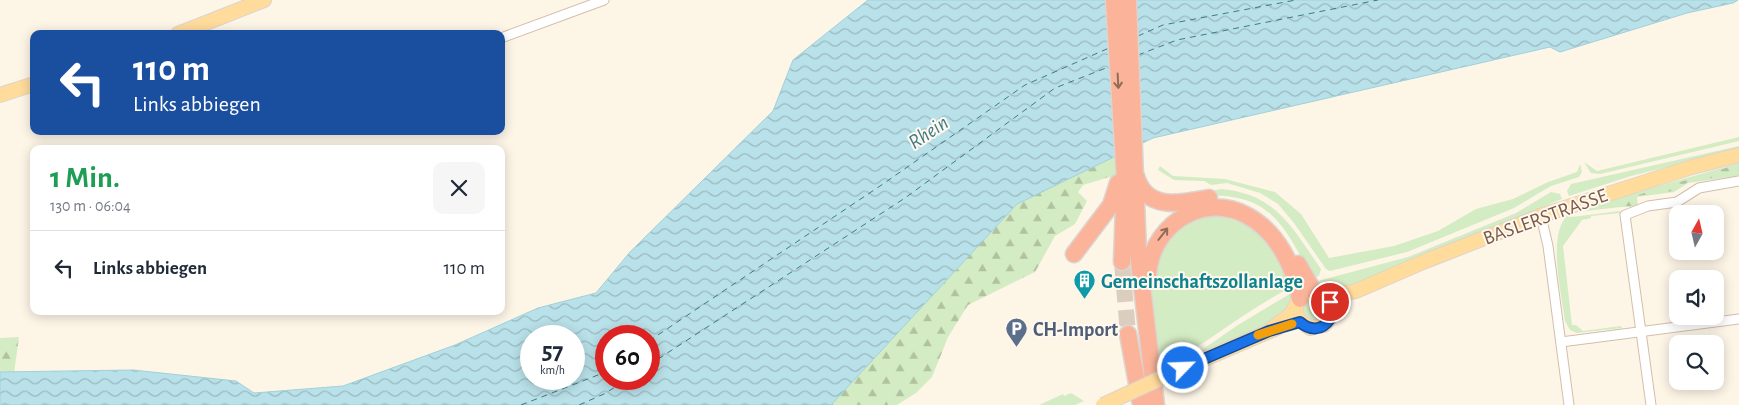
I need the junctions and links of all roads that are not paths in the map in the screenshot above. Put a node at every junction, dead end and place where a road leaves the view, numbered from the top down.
1 (264, 0) edge
2 (604, 0) edge
3 (1114, 0) edge
4 (1128, 0) edge
5 (188, 30) edge
6 (1123, 31) junction
7 (505, 37) edge
8 (30, 85) edge
9 (0, 95) edge
10 (1739, 155) edge
11 (1126, 178) junction
12 (1739, 181) edge
13 (1541, 216) junction
14 (1074, 254) dead end
15 (1122, 262) tunnel mouth
16 (1356, 291) junction
17 (1309, 299) junction
18 (1331, 313) junction
19 (1739, 319) edge
20 (1300, 322) junction
21 (1269, 331) junction
22 (1640, 332) junction
23 (1128, 334) tunnel mouth
24 (1562, 342) junction
25 (1151, 366) junction
26 (1103, 405) edge
27 (1141, 405) edge
28 (1156, 405) edge
29 (1569, 405) edge
30 (1651, 405) edge

1 - 5 main road
2 - 7 street
3 - 6 highway
4 - 6 highway
6 - 11 highway
6 -> 11 highway
8 - 9 main road
10 - 13 main road, BASLERSTRASSE
11 - 14 highway
11 - 15 highway
11 - 17 highway
11 - 25 highway
12 - 22 street
13 - 16 main road, BASLERSTRASSE
13 - 24 street
16 - 17 main road, BASLERSTRASSE
16 - 18 main road, BASLERSTRASSE
17 - 18 main road
17 - 20 main road
17 - 21 main road, BASLERSTRASSE
25 -> 17 highway
18 - 20 main road
19 - 22 street
20 - 21 main road, BASLERSTRASSE
21 - 26 main road, BASLERSTRASSE, bridge
22 - 24 street
22 - 30 street
23 - 27 highway
24 - 29 street
25 - 28 highway

